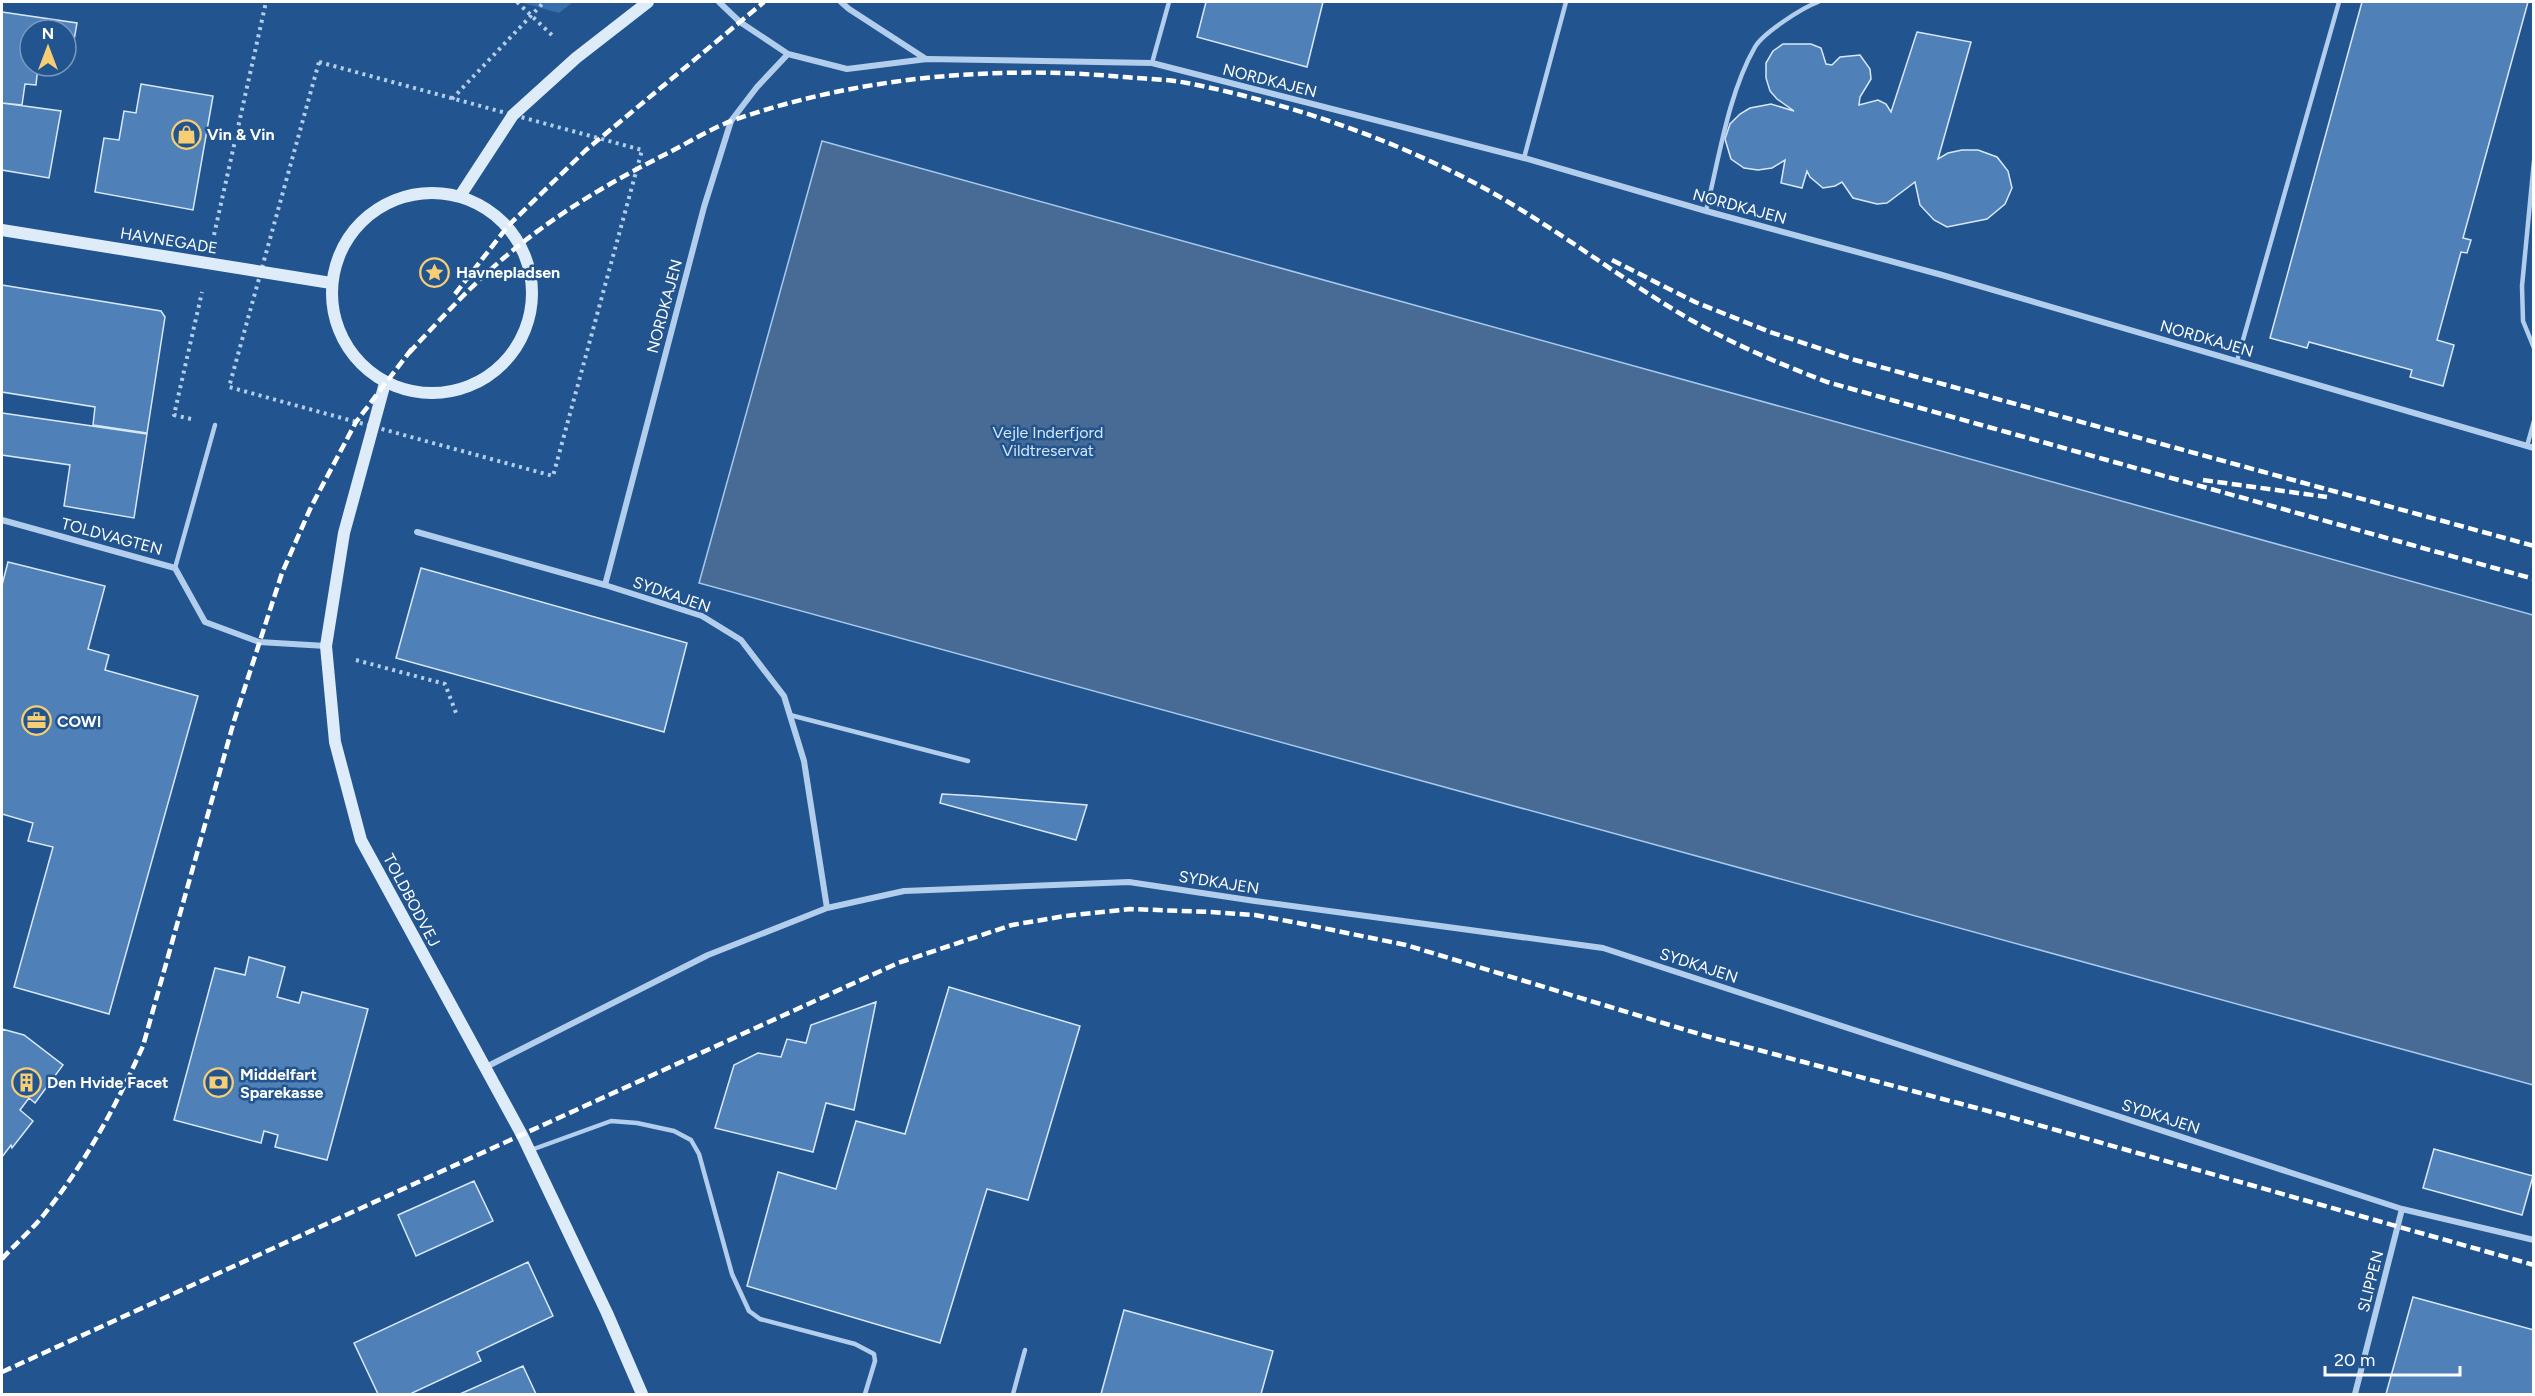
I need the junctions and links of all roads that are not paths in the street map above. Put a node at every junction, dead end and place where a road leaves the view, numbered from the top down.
1 (648, 2) edge
2 (719, 2) edge
3 (842, 2) edge
4 (1169, 2) edge
5 (1566, 2) edge
6 (1818, 2) edge
7 (2338, 2) edge
8 (788, 54) junction
9 (927, 59) junction
10 (1152, 63) junction
11 (1524, 158) junction
12 (2534, 161) edge
13 (460, 196) junction
14 (1706, 211) junction
15 (2, 230) edge
16 (331, 283) junction
17 (2534, 348) edge
18 (2237, 361) junction
19 (385, 383) junction
20 (2534, 421) edge
21 (214, 425) road end
22 (2530, 447) edge
23 (2, 520) edge
24 (417, 532) dead end
25 (175, 568) junction
26 (605, 585) junction
27 (326, 649) junction
28 (790, 715) junction
29 (969, 761) dead end
30 (827, 908) junction
31 (484, 1068) junction
32 (529, 1151) junction
33 (2402, 1209) junction
34 (2534, 1240) edge
35 (1025, 1350) dead end
36 (642, 1395) edge
37 (865, 1395) edge
38 (1013, 1395) edge
39 (2355, 1395) edge

1 - 13 main road
2 - 8 street, NORDKAJEN
3 - 9 street
4 - 10 lane
5 - 11 lane
6 - 14 lane
7 - 18 lane
8 - 9 street, NORDKAJEN
8 - 26 street, NORDKAJEN
9 - 10 street, NORDKAJEN
10 - 11 street, NORDKAJEN
11 - 14 street, NORDKAJEN
12 - 17 lane
13 - 16 main road
13 - 19 main road
14 - 18 street, NORDKAJEN
15 - 16 main road, HAVNEGADE
16 - 19 main road
18 - 22 street, NORDKAJEN
19 - 27 main road, TOLDBODVEJ
20 - 22 lane
21 - 25 lane
23 - 25 street, TOLDVAGTEN
24 - 26 street, SYDKAJEN
25 - 27 street, TOLDVAGTEN
26 - 28 street, SYDKAJEN
27 - 31 main road, TOLDBODVEJ
28 - 29 lane
28 - 30 street, SYDKAJEN
30 - 31 street, SYDKAJEN
30 - 33 street, SYDKAJEN
31 - 32 main road, TOLDBODVEJ
32 - 36 main road, TOLDBODVEJ
32 - 37 lane
33 - 34 street, SYDKAJEN
33 - 39 street, SLIPPEN
35 - 38 lane

